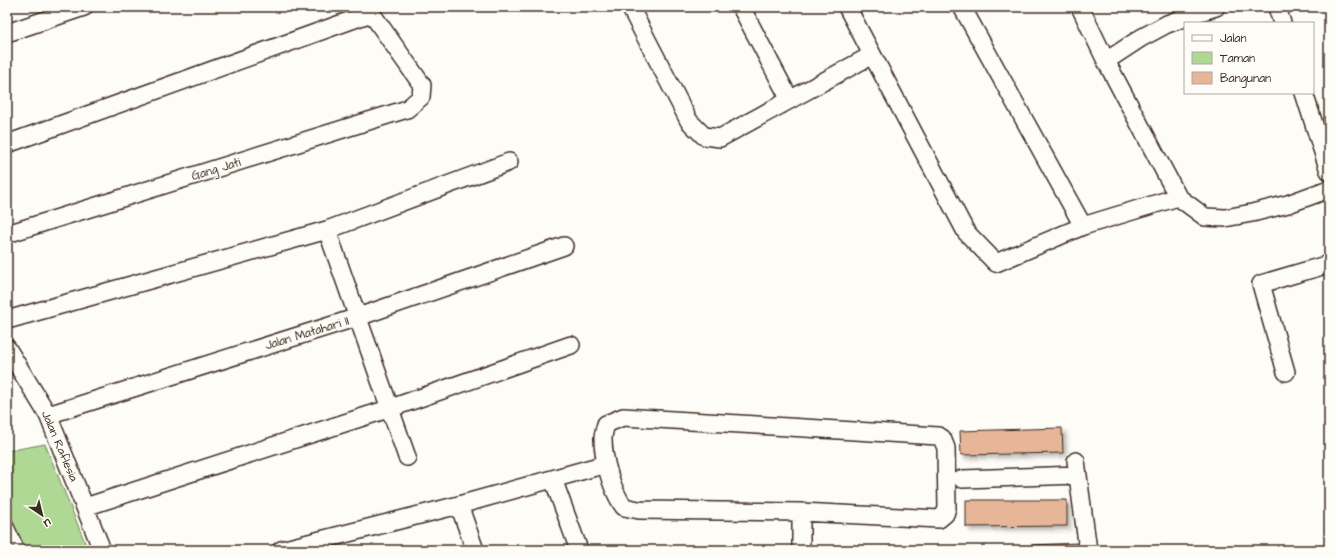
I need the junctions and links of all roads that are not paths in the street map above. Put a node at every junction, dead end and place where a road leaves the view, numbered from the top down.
1 (84, 7) edge
2 (630, 7) edge
3 (742, 7) edge
4 (847, 7) edge
5 (962, 7) edge
6 (1080, 7) edge
7 (1216, 7) edge
8 (1278, 7) edge
9 (370, 10) edge
10 (1195, 10) edge
11 (1282, 22) edge
12 (7, 33) edge
13 (872, 55) junction
14 (1106, 61) junction
15 (1304, 94) edge
16 (790, 100) junction
17 (7, 144) edge
18 (509, 162) dead end
19 (1329, 171) edge
20 (1329, 189) edge
21 (1178, 197) junction
22 (1083, 226) junction
23 (327, 230) junction
24 (7, 234) edge
25 (564, 246) dead end
26 (1329, 264) edge
27 (358, 317) junction
28 (7, 320) edge
29 (571, 345) dead end
30 (7, 348) edge
31 (1286, 372) dead end
32 (390, 408) junction
33 (48, 415) junction
34 (407, 457) dead end
35 (606, 464) junction
36 (553, 479) junction
37 (962, 479) dead end
38 (459, 505) junction
39 (85, 507) junction
40 (801, 512) junction
41 (7, 522) edge
42 (20, 550) edge
43 (102, 550) edge
44 (281, 550) edge
45 (475, 550) edge
46 (579, 550) edge
47 (801, 550) edge
48 (1088, 550) edge

1 - 12 street
2 - 16 street
3 - 16 street
4 - 13 street
5 - 22 street
6 - 14 street
7 - 10 street
8 - 11 street
9 - 17 street
9 - 24 street, Gang Jati
10 - 14 street
13 - 16 street
13 - 22 street
14 - 21 street
15 - 19 street
18 - 23 street
20 - 21 street
21 - 22 street
23 - 27 street
23 - 28 street
25 - 27 street, Jalan Matahari II
26 - 31 street
27 - 32 street
27 - 33 street, Jalan Matahari II
29 - 32 street
30 - 33 street, Jalan Raflesia
32 - 34 street
32 - 39 street
33 - 39 street, Jalan Raflesia
35 - 36 street
35 - 40 street
35 - 40 street
36 - 38 street
36 - 46 street
37 - 48 street
38 - 44 street
38 - 45 street
39 - 43 street, Jalan Raflesia
40 - 47 street
41 - 42 lane

